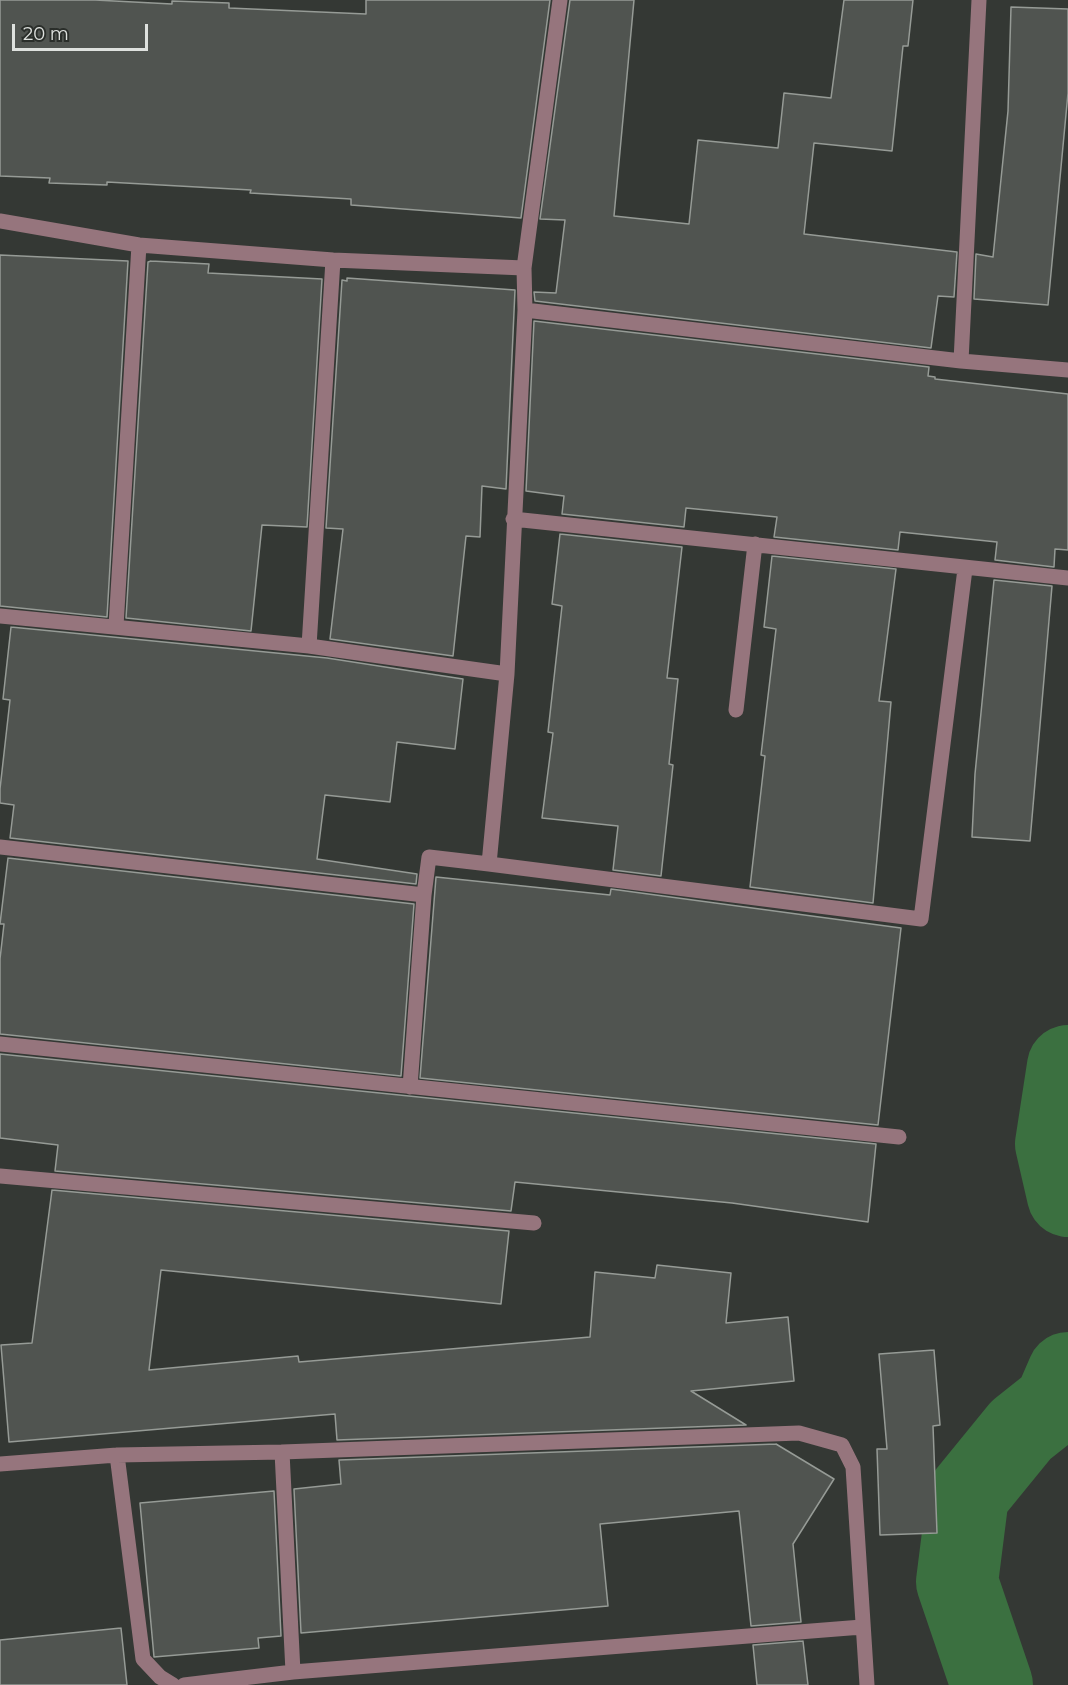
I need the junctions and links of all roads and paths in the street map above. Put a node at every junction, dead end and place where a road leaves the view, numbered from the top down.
1 (560, 0) edge
2 (979, 0) edge
3 (0, 221) edge
4 (139, 245) junction
5 (333, 260) junction
6 (524, 268) junction
7 (525, 310) junction
8 (961, 361) junction
9 (1068, 370) edge
10 (513, 519) junction
11 (754, 544) junction
12 (964, 569) junction
13 (1068, 578) edge
14 (0, 616) edge
15 (116, 626) junction
16 (309, 646) junction
17 (507, 674) junction
18 (736, 710) dead end
19 (0, 847) edge
20 (489, 864) junction
21 (424, 895) junction
22 (0, 1044) edge
23 (410, 1087) junction
24 (899, 1137) dead end
25 (0, 1176) edge
26 (534, 1223) dead end
27 (282, 1452) junction
28 (117, 1455) junction
29 (0, 1464) edge
30 (862, 1627) junction
31 (293, 1672) junction
32 (173, 1685) edge
33 (184, 1685) edge
34 (867, 1685) edge

1 - 6 street
2 - 8 street
3 - 4 street
4 - 5 street
4 - 15 street
5 - 6 street
5 - 16 street
6 - 7 street
7 - 8 street
7 - 10 street
8 - 9 street
10 - 11 street
10 - 17 street
11 - 12 street
11 - 18 street
12 - 13 street
12 - 20 street
14 - 15 street
15 - 16 street
16 - 17 street
17 - 20 street
19 - 21 street
20 - 21 street
21 - 23 street
22 - 23 street
23 - 24 street
25 - 26 street
27 - 28 street
27 - 30 street
27 - 31 street
28 - 29 street
28 - 32 street
30 - 31 street
30 - 34 street
31 - 33 street

